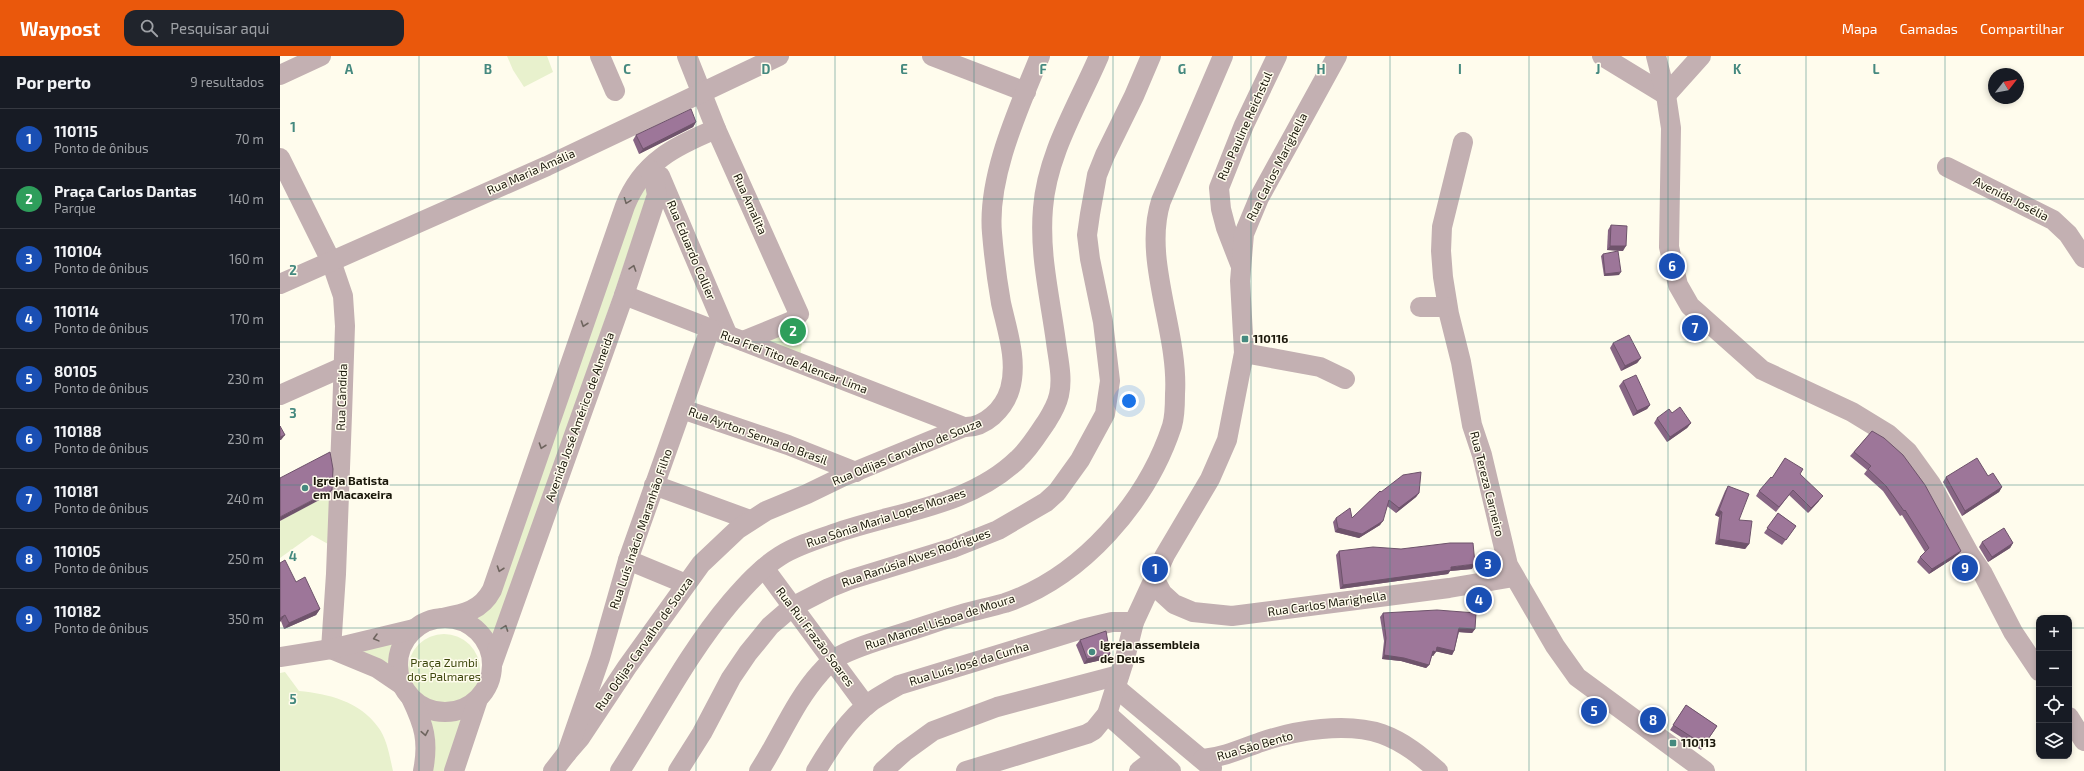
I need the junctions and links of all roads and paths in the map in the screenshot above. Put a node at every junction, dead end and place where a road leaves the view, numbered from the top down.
1 (321, 56) edge
2 (600, 56) edge
3 (686, 56) edge
4 (780, 56) edge
5 (932, 56) edge
6 (1040, 56) edge
7 (1099, 56) edge
8 (1151, 56) edge
9 (1223, 56) edge
10 (1277, 56) edge
11 (1337, 56) edge
12 (1602, 56) edge
13 (1656, 56) edge
14 (1701, 56) edge
15 (280, 75) edge
16 (615, 91) dead end
17 (1026, 92) junction
18 (702, 93) junction
19 (1666, 95) junction
20 (716, 129) junction
21 (1463, 142) dead end
22 (280, 158) edge
23 (651, 166) junction
24 (1947, 167) dead end
25 (2084, 258) edge
26 (331, 261) junction
27 (1240, 266) junction
28 (280, 284) edge
29 (624, 295) junction
30 (1420, 307) dead end
31 (1447, 307) junction
32 (727, 335) junction
33 (1244, 354) junction
34 (343, 367) junction
35 (1345, 379) dead end
36 (280, 395) edge
37 (682, 409) junction
38 (964, 427) junction
39 (856, 472) junction
40 (654, 485) junction
41 (750, 520) junction
42 (628, 560) junction
43 (764, 568) junction
44 (1514, 577) junction
45 (1154, 578) junction
46 (686, 584) junction
47 (792, 607) junction
48 (442, 618) junction
49 (1134, 622) junction
50 (414, 629) junction
51 (331, 649) junction
52 (280, 657) edge
53 (600, 658) junction
54 (832, 660) junction
55 (492, 665) junction
56 (2036, 666) edge
57 (627, 667) junction
58 (1117, 681) junction
59 (407, 691) junction
60 (478, 699) junction
61 (866, 706) junction
62 (1107, 714) junction
63 (2072, 722) edge
64 (2084, 741) edge
65 (567, 753) junction
66 (1156, 758) junction
67 (1209, 765) edge
68 (423, 771) edge
69 (454, 771) edge
70 (553, 771) edge
71 (620, 771) edge
72 (678, 771) edge
73 (759, 771) edge
74 (816, 771) edge
75 (883, 771) edge
76 (966, 771) edge
77 (1139, 771) edge
78 (1171, 771) edge
79 (1438, 771) edge
80 (1705, 771) edge

1 - 15 street
2 - 16 street
3 - 18 street, Rua Amalita
4 - 18 street, Rua Maria Amália
5 - 17 street
6 - 17 street, Rua Odijas Carvalho de Souza
7 - 43 street, Rua Sônia Maria Lopes Moraes
8 - 47 street, Rua Ranúsia Alves Rodrigues
9 - 54 street, Rua Manoel Lisboa de Moura
10 - 27 street, Rua Pauline Reichstul
11 - 27 street, Rua Carlos Marighella
12 - 19 street
13 - 19 street
14 - 19 street
17 - 38 street, Rua Odijas Carvalho de Souza
18 - 20 street, Rua Amalita
18 - 26 street, Rua Maria Amália
19 - 56 street
20 - 23 street, Avenida José Américo de Almeida
20 - 32 street, Rua Amalita
21 - 31 street, Rua Tereza Carneiro
22 - 26 street, Rua Cândida
29 -> 23 street, Avenida José Américo de Almeida
23 - 32 street, Rua Eduardo Collier
23 -> 48 street, Avenida José Américo de Almeida
24 - 25 street, Avenida Josélia
26 - 28 street, Rua Maria Amália
26 - 34 street, Rua Cândida
27 - 33 street, Rua Carlos Marighella
29 - 32 street, Rua Frei Tito de Alencar Lima
55 -> 29 street, Avenida José Américo de Almeida
30 - 31 street
31 - 44 street, Rua Tereza Carneiro
32 - 37 street, Rua Luís Inácio Maranhão Filho
32 - 38 street, Rua Frei Tito de Alencar Lima
33 - 35 street
33 - 45 street, Rua Carlos Marighella
34 - 36 street
34 - 51 street, Rua Cândida
37 - 39 street, Rua Ayrton Senna do Brasil
37 - 40 street, Rua Luís Inácio Maranhão Filho
38 - 39 street, Rua Odijas Carvalho de Souza
39 - 41 street, Rua Odijas Carvalho de Souza
40 - 41 street
40 - 42 street, Rua Luís Inácio Maranhão Filho
41 - 46 street, Rua Odijas Carvalho de Souza
42 - 46 street
42 - 53 street, Rua Luís Inácio Maranhão Filho
43 - 47 street, Rua Rui Frazão Soares
43 - 71 street, Rua Sônia Maria Lopes Moraes
44 - 45 street, Rua Carlos Marighella
44 - 80 street, Rua Tereza Carneiro
45 - 49 street, Rua Carlos Marighella
46 - 57 street, Rua Odijas Carvalho de Souza
47 - 54 street, Rua Rui Frazão Soares
47 - 72 street, Rua Ranúsia Alves Rodrigues
48 - 50 street
48 - 55 street
49 - 58 street, Rua Carlos Marighella
49 - 61 street, Rua Luís José da Cunha
50 -> 51 street
50 - 59 street
51 - 52 street
51 - 59 street
53 - 57 street
53 - 65 street, Rua Luís Inácio Maranhão Filho
54 - 61 street, Rua Rui Frazão Soares
54 - 73 street, Rua Manoel Lisboa de Moura
55 - 60 street
57 - 65 street, Rua Odijas Carvalho de Souza
58 - 62 street, Rua Carlos Marighella
58 - 67 street
58 - 75 street
59 - 60 street
59 -> 68 street
60 - 69 street
61 - 74 street, Rua Luís José da Cunha
62 - 66 street
62 - 76 street
63 - 64 street
65 - 70 street, Rua Luís Inácio Maranhão Filho
66 - 77 street
66 - 78 street
67 - 79 street, Rua São Bento

